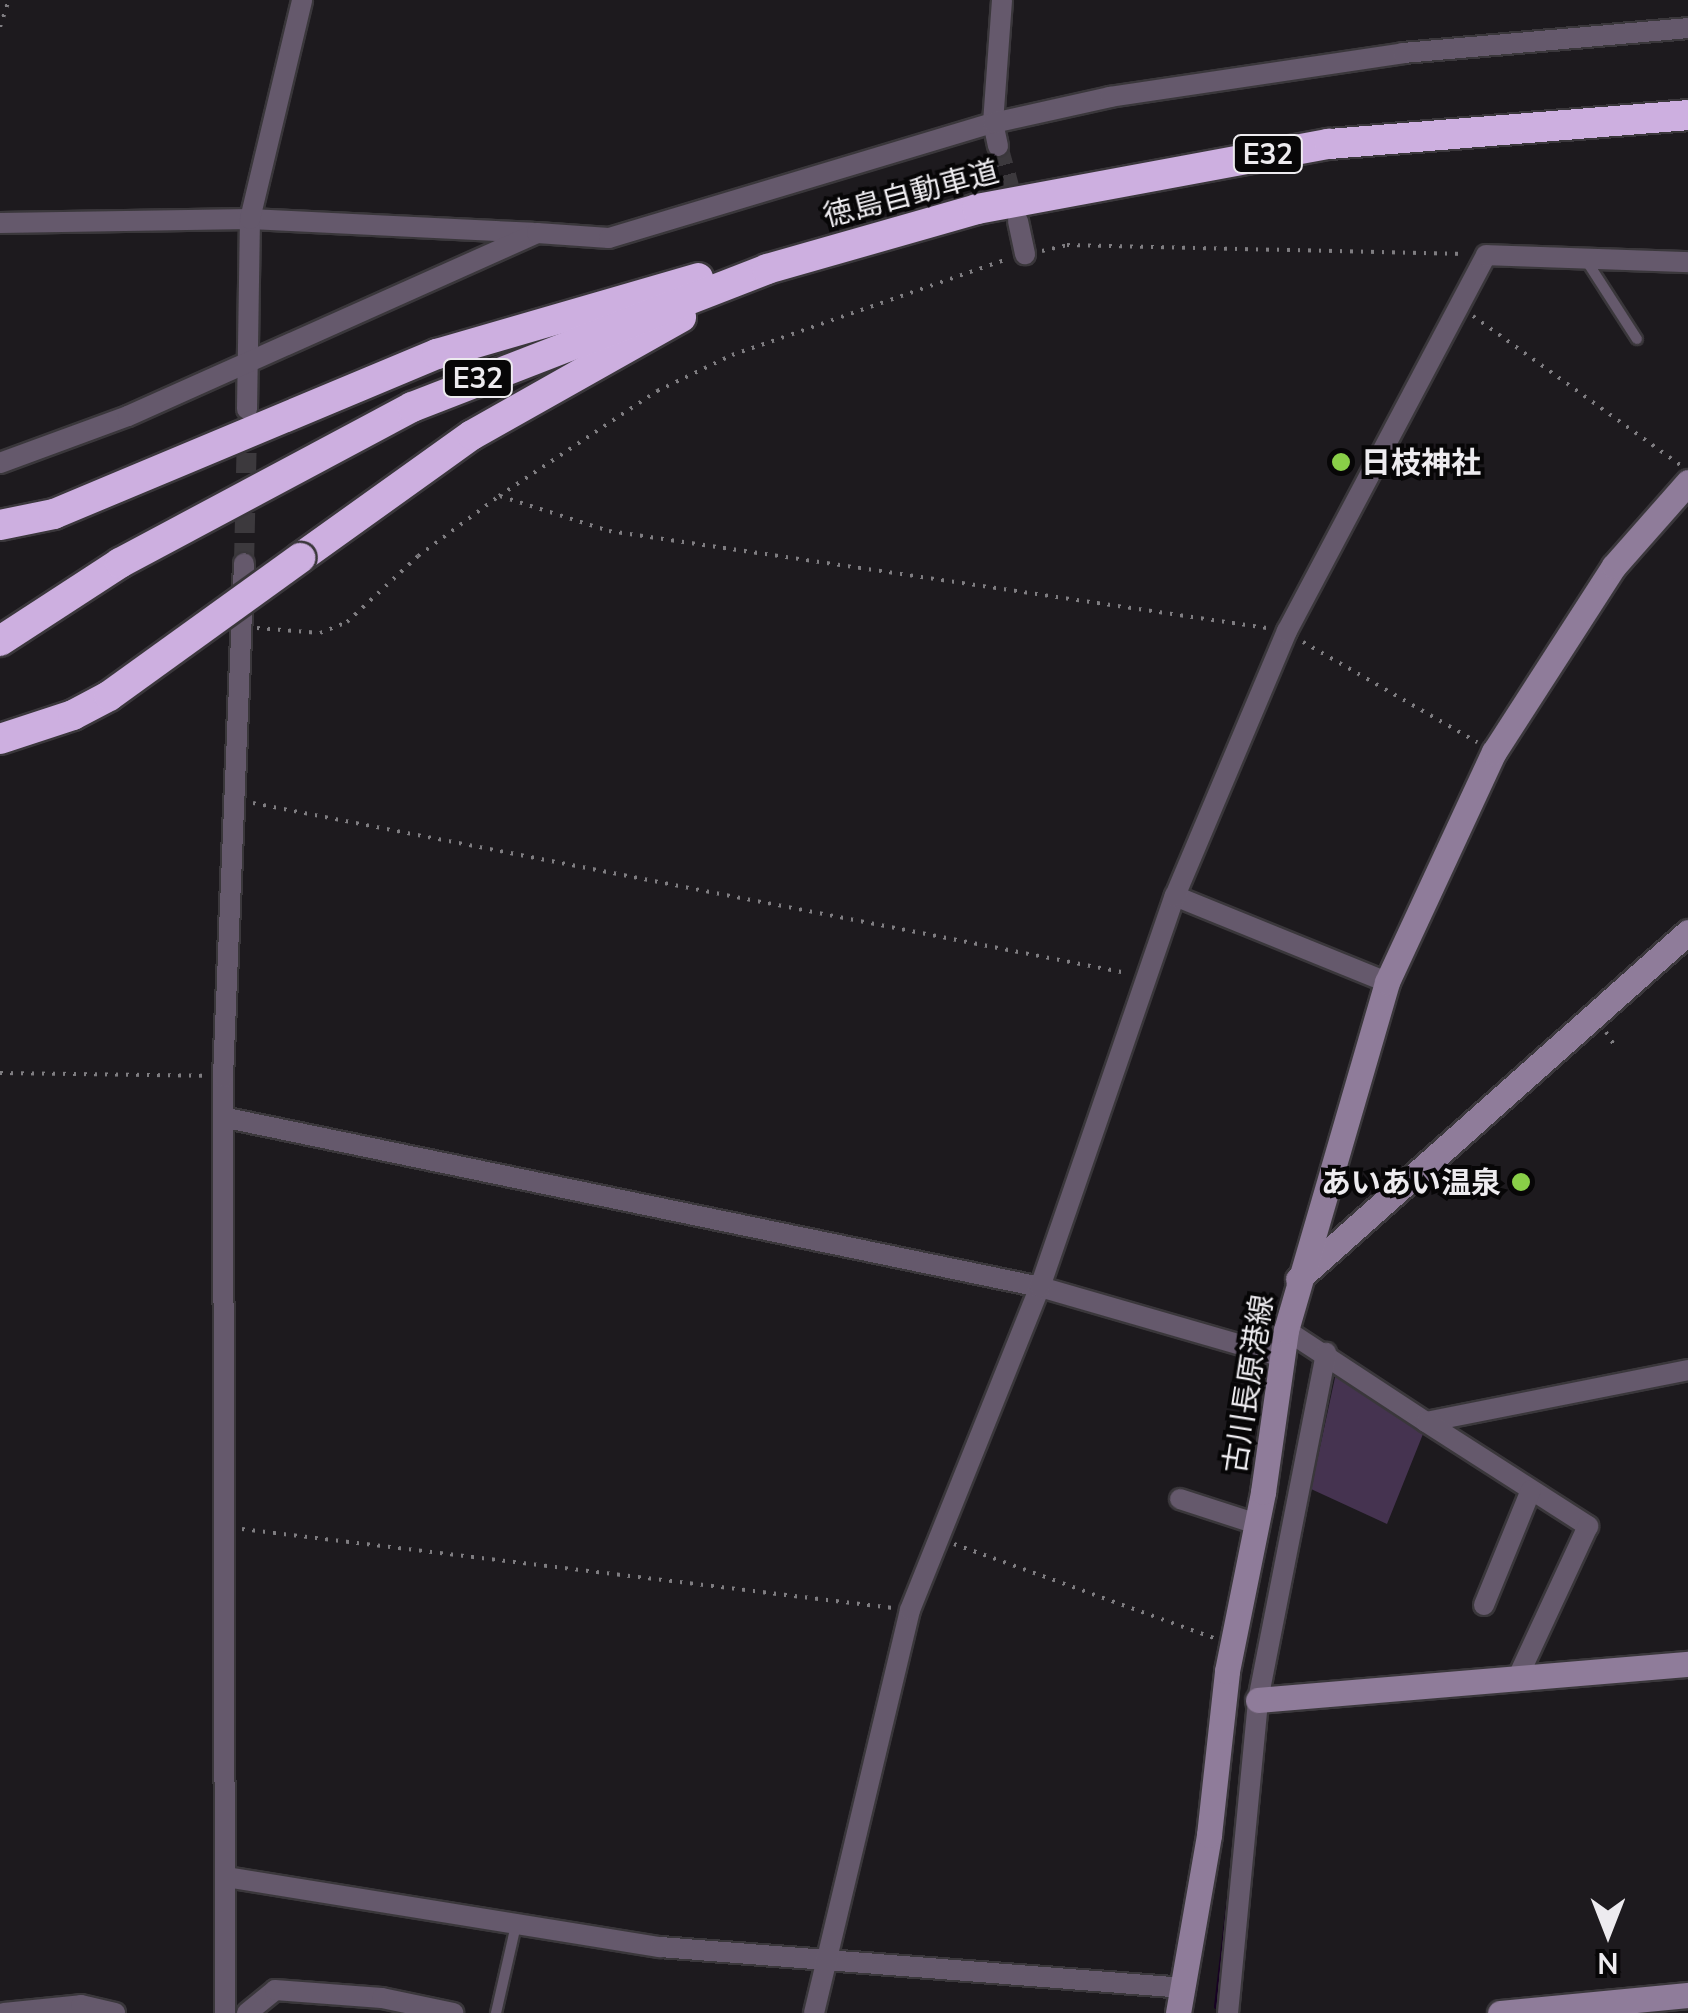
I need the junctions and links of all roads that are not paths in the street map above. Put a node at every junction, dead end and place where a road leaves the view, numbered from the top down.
1 (302, 0) edge
2 (1002, 0) edge
3 (1688, 28) edge
4 (1688, 116) edge
5 (993, 123) junction
6 (998, 146) tunnel mouth
7 (250, 219) junction
8 (1018, 221) tunnel mouth
9 (0, 222) edge
10 (536, 233) junction
11 (856, 242) junction
12 (1025, 254) road end
13 (1586, 258) junction
14 (1688, 262) edge
15 (767, 269) junction
16 (1637, 340) dead end
17 (246, 360) junction
18 (247, 409) tunnel mouth
19 (0, 462) edge
20 (1688, 482) edge
21 (202, 518) junction
22 (0, 525) edge
23 (244, 563) tunnel mouth
24 (0, 641) edge
25 (0, 664) edge
26 (0, 739) edge
27 (1175, 896) junction
28 (1688, 932) edge
29 (1388, 982) junction
30 (227, 1118) junction
31 (1298, 1279) junction
32 (1040, 1287) junction
33 (1286, 1330) junction
34 (1326, 1353) junction
35 (1282, 1357) junction
36 (1688, 1370) edge
37 (1426, 1422) junction
38 (1532, 1490) junction
39 (1180, 1499) dead end
40 (1257, 1524) junction
41 (1484, 1605) dead end
42 (1688, 1664) edge
43 (1518, 1680) junction
44 (1258, 1700) junction
45 (226, 1877) junction
46 (516, 1924) junction
47 (825, 1962) junction
48 (1688, 1995) edge
49 (1181, 2001) edge
50 (4, 2013) edge
51 (114, 2013) edge
52 (226, 2013) edge
53 (247, 2013) edge
54 (453, 2013) edge
55 (496, 2013) edge
56 (814, 2013) edge
57 (1228, 2013) edge
58 (1500, 2013) edge

1 - 7 street
2 - 5 street
3 - 5 street
4 - 11 highway, 徳島自動車道 / E32
5 - 6 street
5 - 10 street
7 - 9 street
7 - 10 street
7 - 17 street
8 - 12 street
10 - 17 street
11 - 15 highway, 徳島自動車道 / E32
11 - 22 highway
13 - 14 street
13 - 16 lane
13 - 27 street
15 - 21 highway, 徳島自動車道 / E32
15 - 26 highway, bridge
17 - 18 street
17 - 19 street
20 - 29 street
21 - 24 highway, 徳島自動車道 / E32
21 - 25 highway, 徳島自動車道 / E32
23 - 30 street
27 - 29 street
27 - 32 street
28 - 31 street, 古川長原港線
29 - 31 street
30 - 32 street
30 - 45 street
31 - 33 street, 古川長原港線
32 - 35 street
32 - 47 street
33 - 34 street
33 - 35 street, 古川長原港線
34 - 37 street
34 - 44 street
35 - 40 street, 古川長原港線
36 - 37 street
37 - 38 street
38 - 41 street
38 - 43 street
39 - 40 street
40 - 49 street, 古川長原港線
42 - 43 street
43 - 44 street
44 - 57 street
45 - 46 street
45 - 52 street
46 - 47 street
46 - 55 lane
47 - 49 street
47 - 56 street
48 - 58 street
50 - 51 street
53 - 54 street

